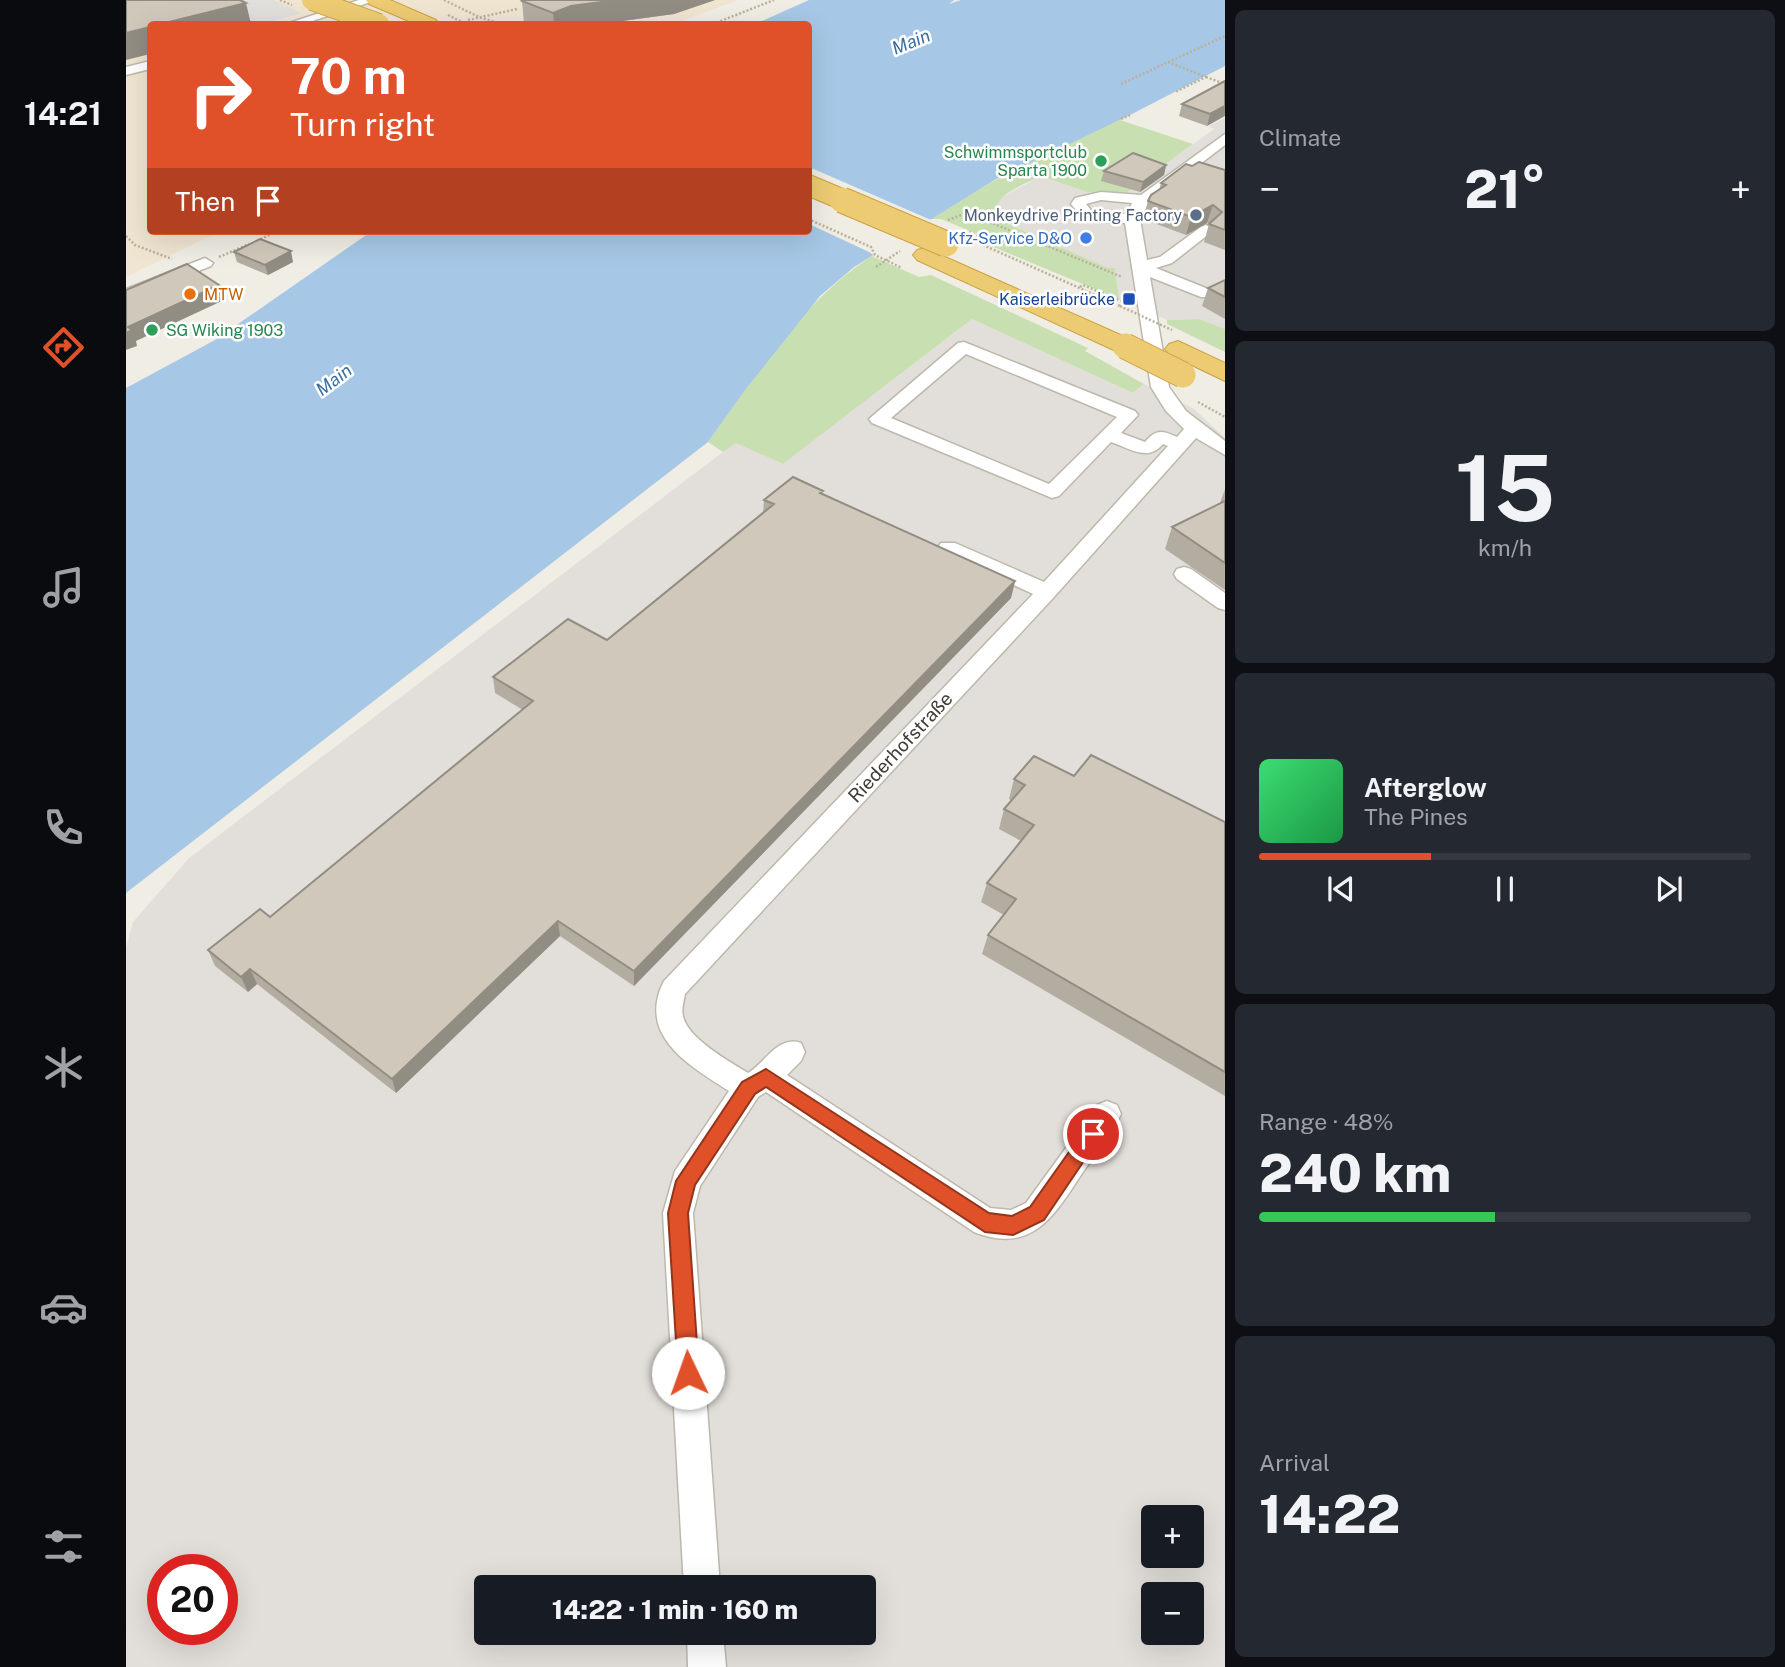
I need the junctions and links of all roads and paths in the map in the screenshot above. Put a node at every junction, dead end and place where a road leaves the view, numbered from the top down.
1 (345, 0) edge
2 (373, 0) edge
3 (412, 0) edge
4 (774, 0) edge
5 (312, 9) edge
6 (517, 9) dead end
7 (440, 14) edge
8 (481, 18) junction
9 (468, 20) dead end
10 (296, 21) edge
11 (366, 21) edge
12 (393, 21) edge
13 (492, 21) edge
14 (721, 21) edge
15 (1225, 36) edge
16 (1168, 62) junction
17 (147, 66) edge
18 (126, 71) edge
19 (1206, 77) junction
20 (1225, 78) edge
21 (1218, 81) junction
22 (1121, 83) dead end
23 (1225, 84) edge
24 (1175, 92) dead end
25 (1130, 115) dead end
26 (1121, 119) dead end
27 (1225, 138) edge
28 (812, 188) edge
29 (1144, 200) junction
30 (812, 205) edge
31 (1132, 219) junction
32 (812, 221) edge
33 (1206, 230) edge
34 (969, 232) dead end
35 (268, 235) edge
36 (126, 236) edge
37 (931, 242) junction
38 (167, 257) dead end
39 (205, 263) joint
40 (876, 267) dead end
41 (902, 268) dead end
42 (1142, 276) junction
43 (1207, 294) dead end
44 (126, 295) edge
45 (1121, 319) junction
46 (1177, 351) junction
47 (1225, 373) edge
48 (1225, 397) edge
49 (1197, 402) dead end
50 (1225, 417) edge
51 (1194, 429) junction
52 (1108, 435) junction
53 (1179, 443) junction
54 (1225, 449) edge
55 (948, 547) edge
56 (1184, 574) dead end
57 (1047, 592) junction
58 (1225, 603) edge
59 (790, 1052) dead end
60 (757, 1082) junction
61 (1107, 1114) dead end
62 (701, 1575) edge
63 (706, 1645) edge
64 (707, 1667) edge

1 - 12 highway
2 - 5 street
2 - 7 highway
3 - 7 highway
4 - 14 path
5 - 10 street
5 - 11 highway, bridge
6 - 8 path
7 - 8 path
8 - 9 path
8 - 13 path
15 - 16 path
16 - 19 path
16 - 22 path
17 - 18 street
19 - 21 path
19 - 24 path
20 - 21 path
21 - 23 path
25 - 26 path
27 - 29 street
28 - 37 highway, bridge
29 - 31 street
29 - 31 street
30 - 37 highway
31 - 42 street
32 - 41 path, bridge
33 - 42 street
34 - 45 path
35 - 39 path
36 - 38 path
37 - 40 path
37 - 42 path
37 - 45 highway
39 - 44 street
42 - 43 street
42 - 51 street
45 - 46 highway, bridge
45 - 46 path, bridge
46 - 47 highway
46 - 48 highway
49 - 50 path
51 - 53 street, Riederhofstraße
51 - 54 street
52 - 52 street
52 - 53 street
53 - 57 street, Riederhofstraße
55 - 57 street
56 - 58 street
57 - 60 street, Riederhofstraße
59 - 60 street
60 - 61 street, Riederhofstraße
60 - 62 street
63 - 64 street

